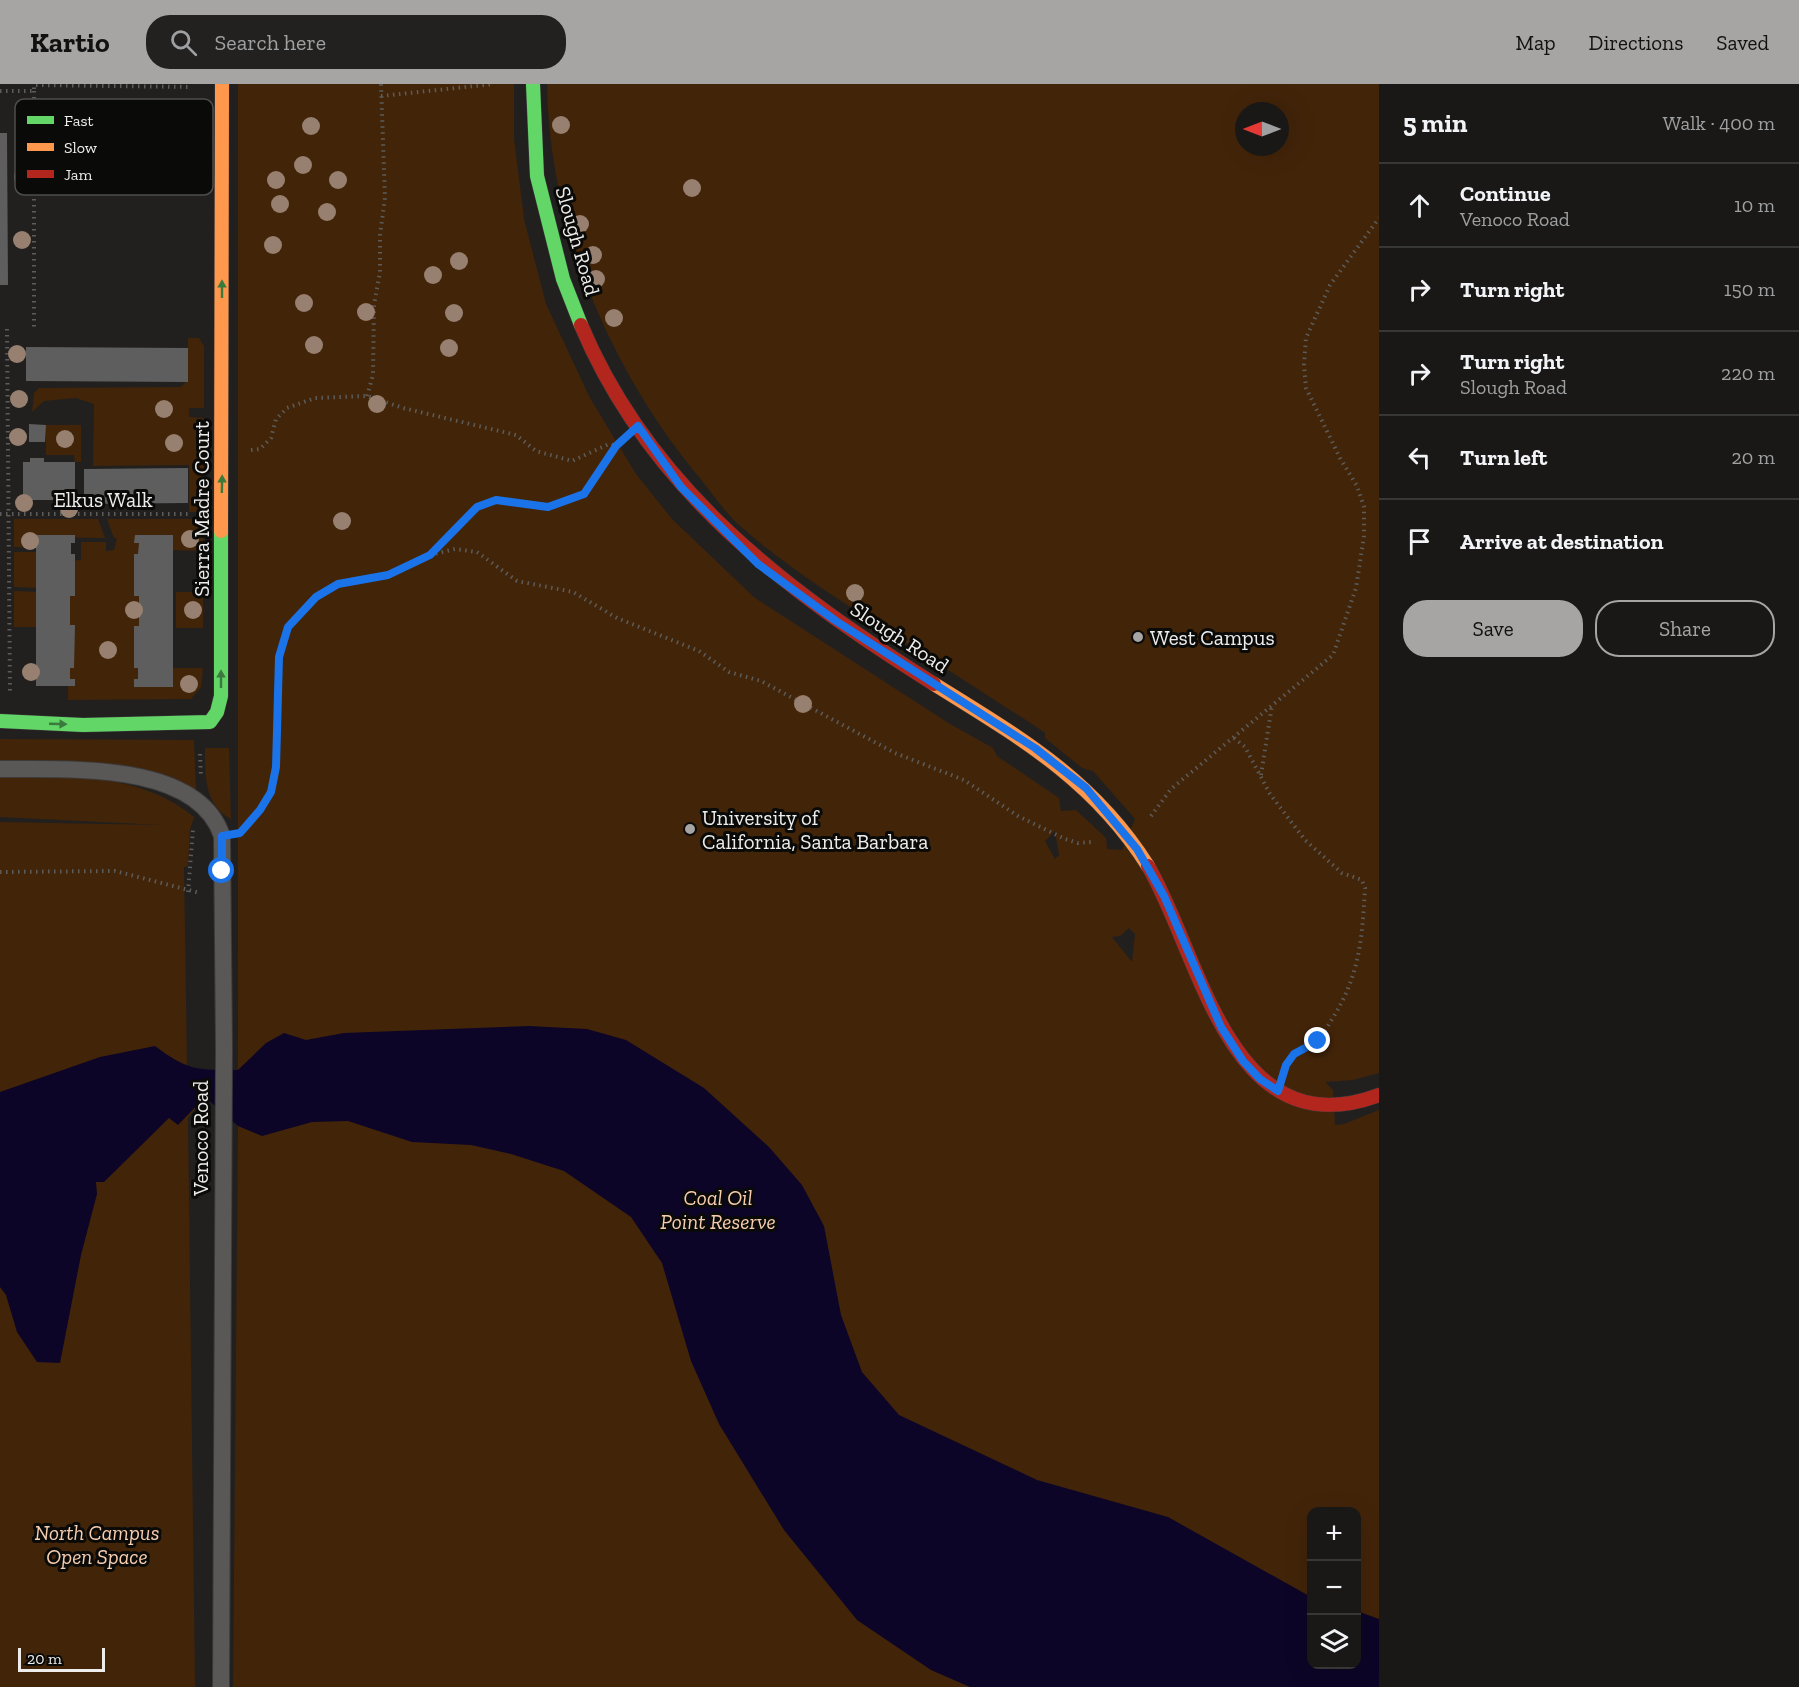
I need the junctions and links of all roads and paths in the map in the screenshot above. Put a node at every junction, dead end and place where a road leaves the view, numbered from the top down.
1 (222, 84) edge
2 (381, 84) edge
3 (494, 84) edge
4 (533, 84) edge
5 (199, 87) dead end
6 (0, 91) edge
7 (34, 91) junction
8 (381, 96) junction
9 (34, 99) edge
10 (34, 195) edge
11 (1379, 218) edge
12 (34, 328) dead end
13 (7, 329) dead end
14 (367, 396) junction
15 (638, 426) junction
16 (616, 446) junction
17 (222, 451) junction
18 (0, 514) edge
19 (7, 514) junction
20 (195, 514) dead end
21 (430, 555) junction
22 (12, 698) dead end
23 (1272, 704) junction
24 (0, 721) edge
25 (1234, 738) junction
26 (0, 769) edge
27 (1261, 775) junction
28 (204, 807) junction
29 (1151, 816) dead end
30 (222, 836) junction
31 (1096, 841) dead end
32 (0, 872) edge
33 (188, 892) junction
34 (222, 896) junction
35 (1278, 1091) junction
36 (1379, 1095) edge
37 (221, 1687) edge

17 -> 1 street, Sierra Madre Court
2 - 8 path
3 - 8 path
4 - 15 street, Slough Road
5 - 7 path
6 - 7 path
7 - 9 path
8 - 14 path
10 - 12 path
11 - 23 path
13 - 19 path
14 - 16 path
14 - 17 path
15 - 16 path
15 - 35 street, Slough Road
16 - 21 path
24 -> 17 street, Sierra Madre Court
18 - 19 path, Elkus Walk
19 - 20 path, Elkus Walk
19 - 22 path
21 - 30 path
21 - 31 path
23 - 25 path
23 - 27 path
25 - 27 path
25 - 29 path
26 - 28 lane
27 - 35 path
28 - 30 lane
28 - 33 path
30 - 34 lane, Venoco Road
32 - 33 path
33 - 34 path
34 - 37 lane, Venoco Road
35 - 36 street, Slough Road

